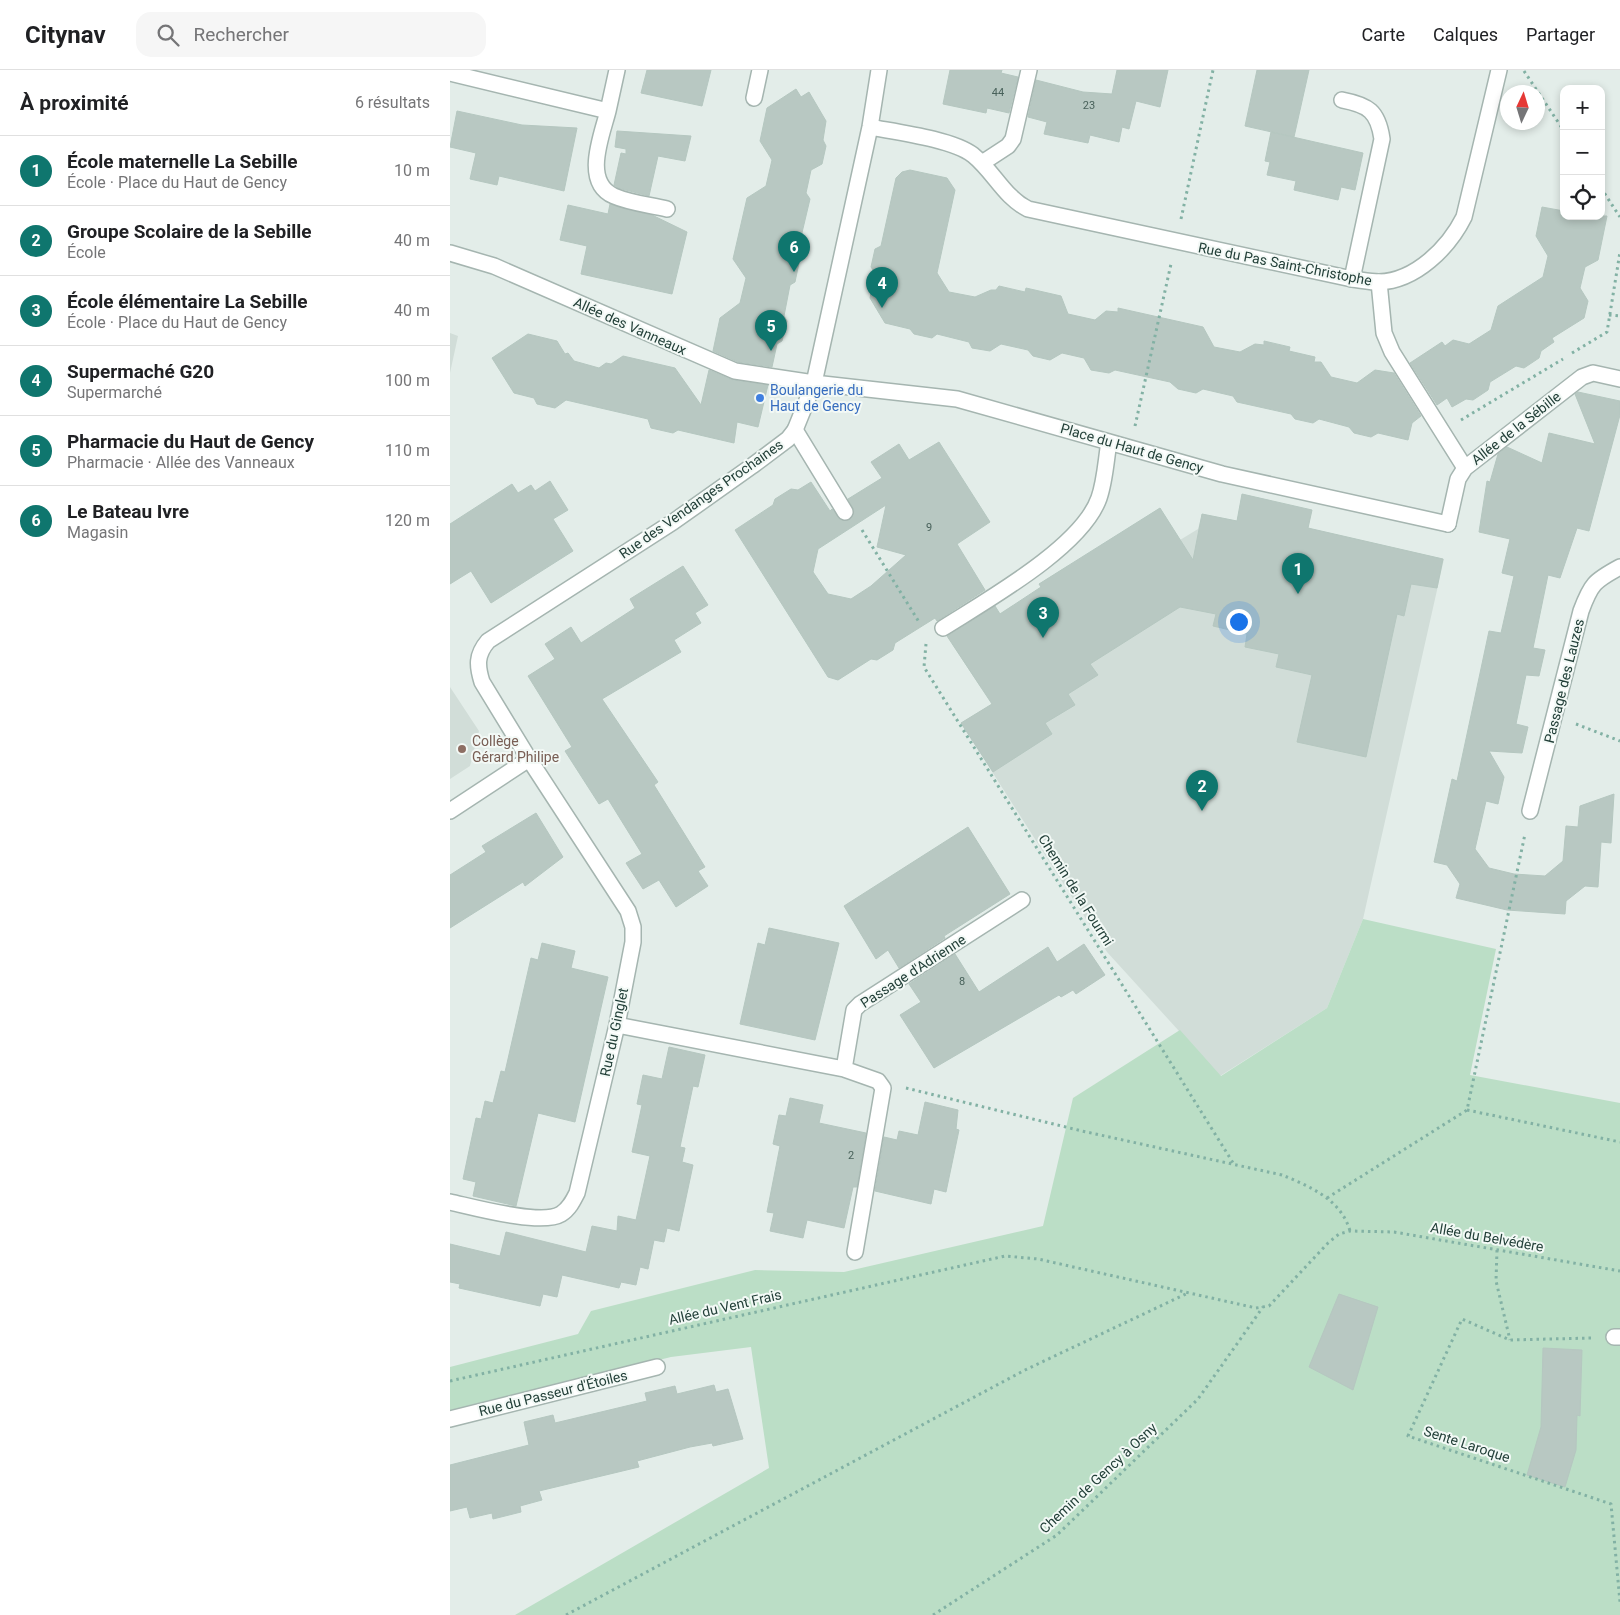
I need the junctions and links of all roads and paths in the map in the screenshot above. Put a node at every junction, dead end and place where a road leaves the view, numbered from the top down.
1 (616, 70) edge
2 (760, 70) edge
3 (879, 70) edge
4 (1029, 70) edge
5 (1499, 70) edge
6 (1523, 70) edge
7 (450, 72) edge
8 (754, 98) dead end
9 (1342, 100) dead end
10 (608, 111) junction
11 (870, 127) junction
12 (1563, 130) edge
13 (982, 163) junction
14 (1605, 194) edge
15 (667, 210) dead end
16 (1620, 217) edge
17 (1620, 252) edge
18 (450, 253) edge
19 (1352, 279) junction
20 (1379, 282) junction
21 (1609, 315) junction
22 (1620, 316) edge
23 (1620, 379) edge
24 (814, 383) junction
25 (795, 430) junction
26 (1443, 432) junction
27 (1109, 442) junction
28 (1465, 468) junction
29 (846, 512) joint
30 (1448, 524) joint
31 (1620, 567) edge
32 (943, 628) joint
33 (929, 637) junction
34 (1555, 716) junction
35 (1620, 741) edge
36 (530, 759) junction
37 (450, 811) edge
38 (1530, 811) joint
39 (1022, 900) dead end
40 (617, 1025) junction
41 (844, 1069) junction
42 (878, 1081) junction
43 (1467, 1110) junction
44 (1620, 1142) edge
45 (1235, 1166) junction
46 (1327, 1198) junction
47 (450, 1202) edge
48 (1350, 1231) junction
49 (1497, 1250) junction
50 (855, 1252) dead end
51 (1620, 1271) edge
52 (1189, 1292) junction
53 (1263, 1308) junction
54 (1617, 1337) edge
55 (1510, 1340) junction
56 (657, 1367) dead end
57 (450, 1381) edge
58 (450, 1419) edge
59 (1620, 1602) edge
60 (566, 1615) edge
61 (933, 1615) edge

1 - 10 street
2 - 8 street
3 - 11 street, Rue des Vendanges Prochaines
4 - 13 street
5 - 20 street, Rue du Pas Saint-Christophe
6 - 12 path
7 - 10 street
9 - 19 street
10 - 15 street
11 - 13 street, Rue du Pas Saint-Christophe
11 - 24 street, Rue des Vendanges Prochaines
13 - 19 street, Rue du Pas Saint-Christophe
14 - 16 path
17 - 21 path
18 - 24 street, Allée des Vanneaux
19 - 20 street, Rue du Pas Saint-Christophe
20 - 26 street
21 - 22 path
21 - 26 path
23 - 28 street, Allée de la Sébille
24 - 25 street, Rue des Vendanges Prochaines
24 - 27 street, Place du Haut de Gency
25 - 29 street
25 - 36 street, Rue des Vendanges Prochaines
26 - 28 street
27 - 30 street, Place du Haut de Gency
27 - 32 street
28 - 30 street, Allée de la Sébille
29 - 33 path
31 - 34 street, Passage des Lauzes
32 - 33 path
33 - 45 path, Chemin de la Fourmi
34 - 35 path
34 - 38 street, Passage des Lauzes
36 - 37 street
36 - 40 street, Rue du Ginglet
38 - 43 path
39 - 41 street, Passage d'Adrienne
40 - 41 street
40 - 47 street, Rue du Ginglet
41 - 42 street
42 - 45 path
42 - 50 street
43 - 44 path
43 - 46 path
45 - 46 path
46 - 48 path
48 - 49 path, Allée du Belvédère
48 - 53 path
49 - 51 path, Allée du Belvédère
49 - 55 path
52 - 53 path
52 - 57 path, Allée du Vent Frais
52 - 60 path
53 - 61 path, Chemin de Gency à Osny
54 - 55 path, Sente Laroque
55 - 59 path, Sente Laroque
56 - 58 street, Rue du Passeur d'Étoiles

